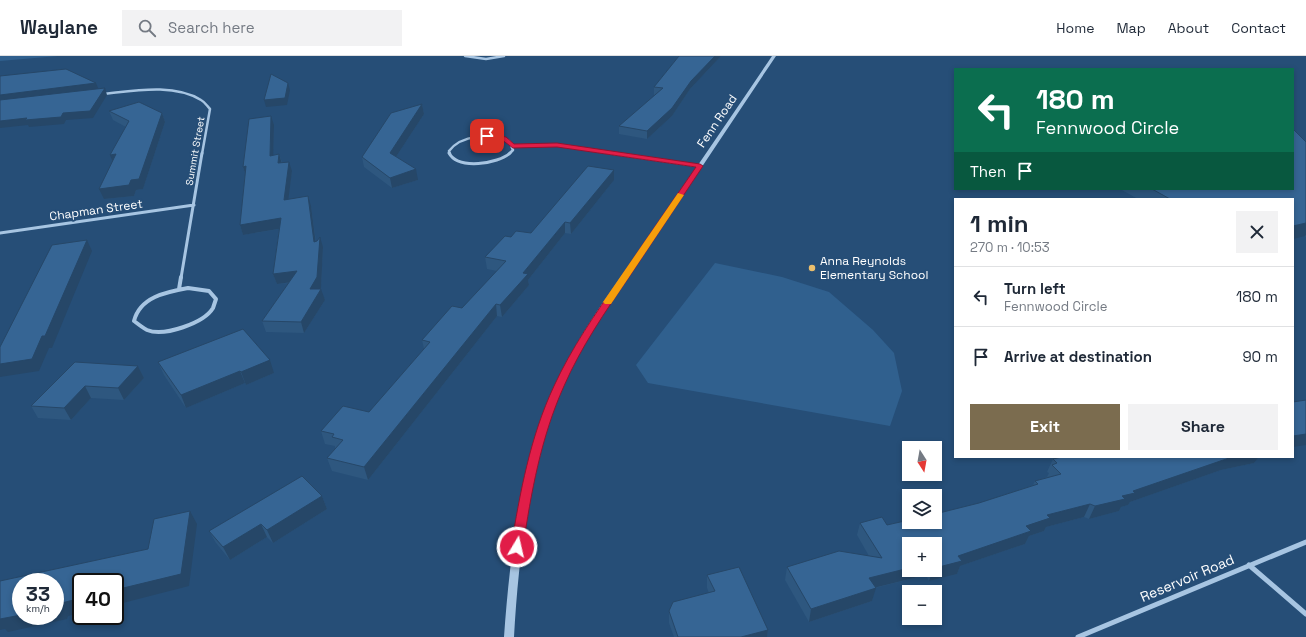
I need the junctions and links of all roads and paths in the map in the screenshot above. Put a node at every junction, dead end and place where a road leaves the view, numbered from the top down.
1 (465, 56) edge
2 (504, 56) edge
3 (774, 56) edge
4 (101, 94) edge
5 (513, 146) junction
6 (700, 166) junction
7 (194, 205) junction
8 (0, 233) edge
9 (179, 289) junction
10 (1306, 542) edge
11 (1249, 565) junction
12 (1306, 614) edge
13 (509, 637) edge
14 (1078, 637) edge

1 - 2 street
3 - 6 street, Fenn Road
4 - 7 street, Summit Street
5 - 5 street
5 - 6 street
6 - 13 street, Fenn Road
7 - 8 street, Chapman Street
7 - 9 street, Summit Street
9 - 9 street
10 - 11 street, Reservoir Road
11 - 12 street
11 - 14 street, Reservoir Road

